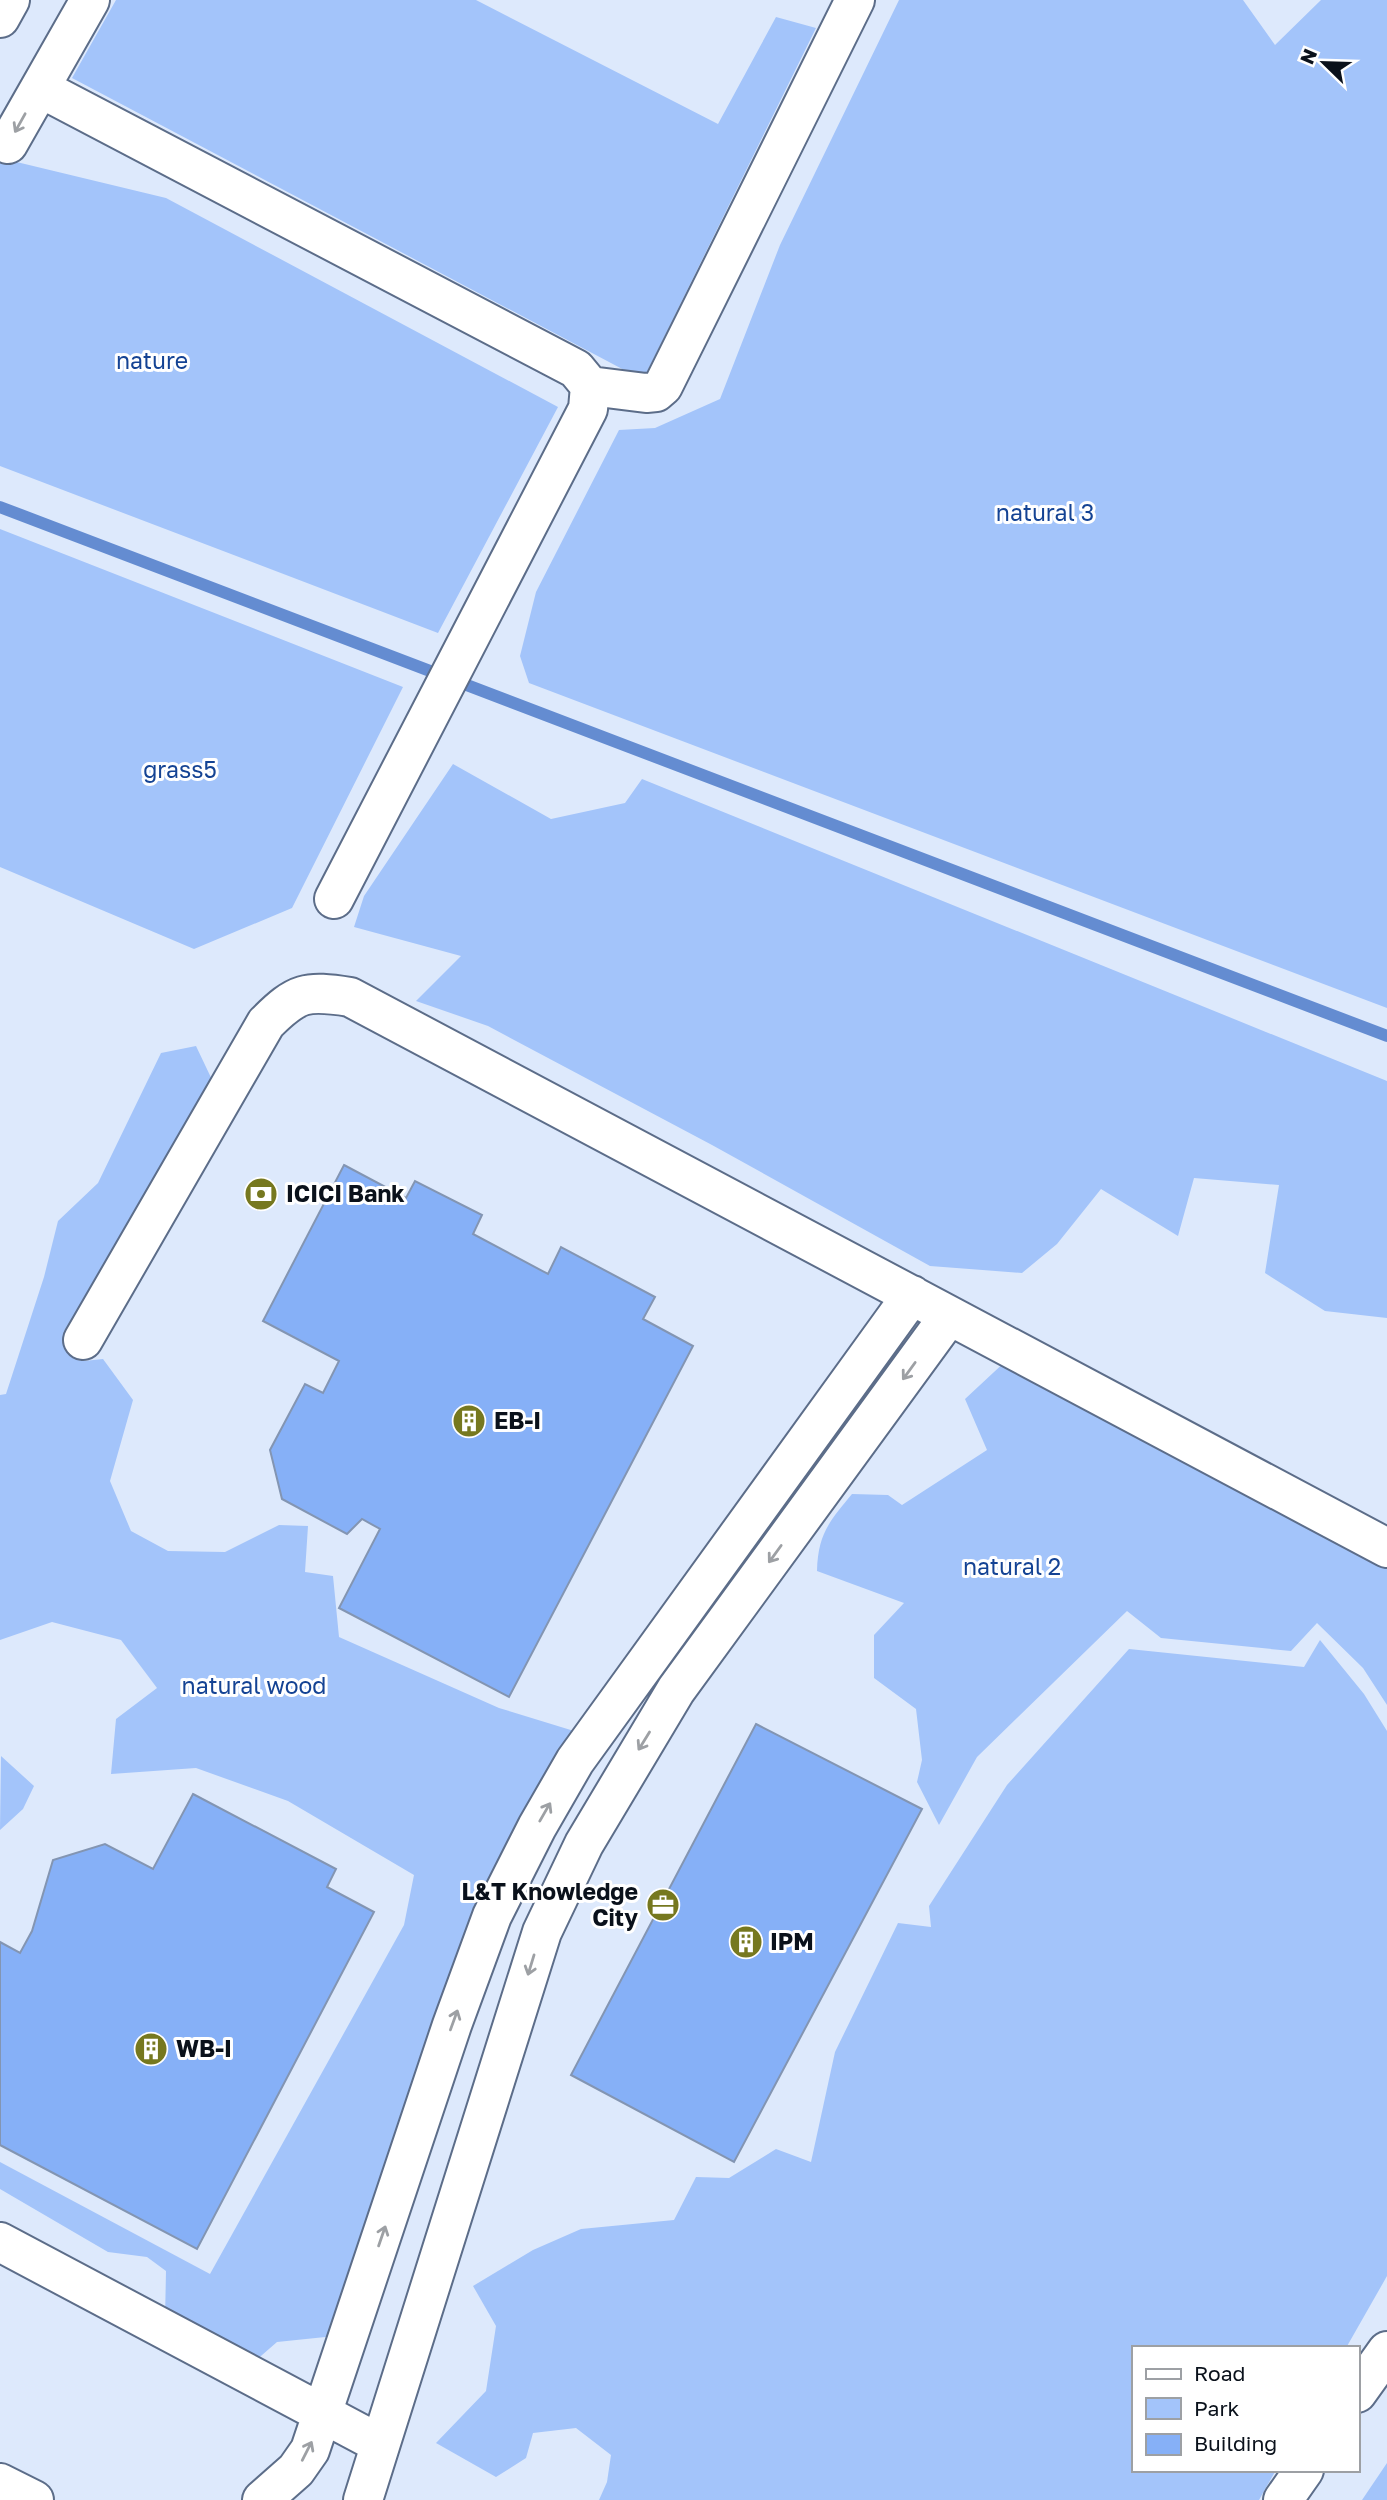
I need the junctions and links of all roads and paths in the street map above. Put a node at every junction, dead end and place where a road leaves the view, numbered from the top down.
1 (10, 0) edge
2 (90, 0) edge
3 (855, 0) edge
4 (0, 18) edge
5 (40, 88) junction
6 (0, 139) edge
7 (590, 386) junction
8 (334, 899) dead end
9 (912, 1296) junction
10 (949, 1316) junction
11 (83, 1340) dead end
12 (1387, 1548) edge
13 (0, 2242) edge
14 (1387, 2351) edge
15 (1359, 2390) edge
16 (322, 2413) junction
17 (380, 2444) junction
18 (1303, 2472) edge
19 (0, 2483) edge
20 (34, 2500) edge
21 (262, 2500) edge
22 (363, 2500) edge
23 (1283, 2500) edge

1 - 4 street
2 - 5 street
3 - 7 street
5 -> 6 street
5 - 7 street
7 - 8 street
9 - 10 street
9 - 11 street
16 -> 9 street
10 - 12 street
10 -> 17 street
13 - 16 street
14 - 15 street
16 - 17 street
21 -> 16 street
17 - 22 street
18 - 23 street
19 - 20 street

